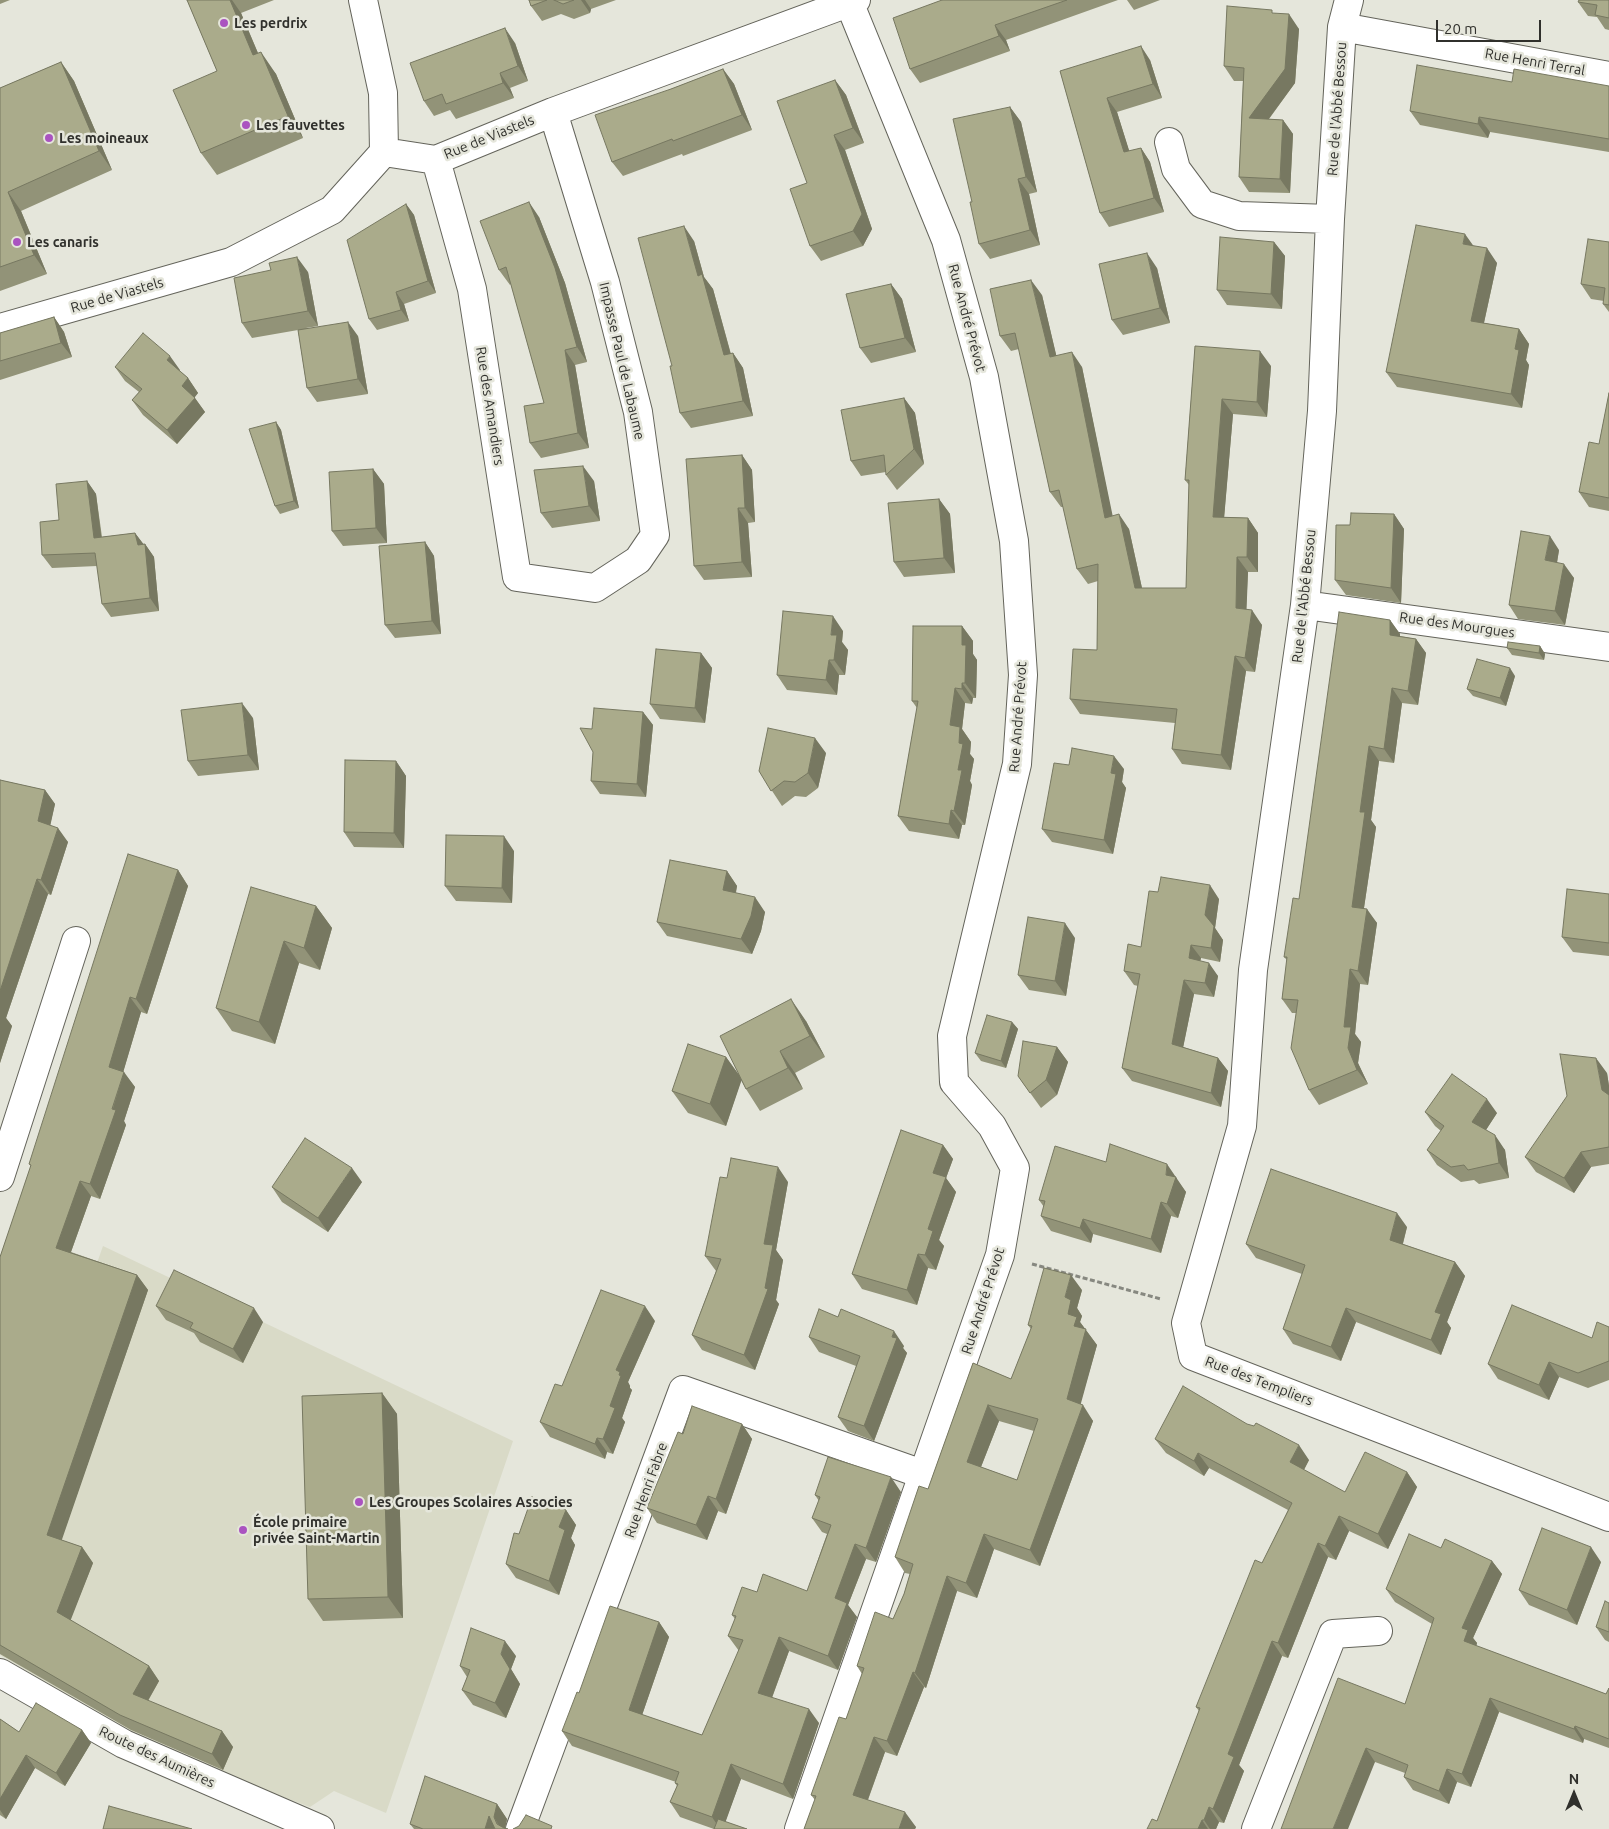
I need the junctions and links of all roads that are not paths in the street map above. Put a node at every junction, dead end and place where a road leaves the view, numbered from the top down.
1 (363, 0) edge
2 (1349, 0) edge
3 (853, 1) edge
4 (1342, 27) junction
5 (1609, 76) edge
6 (552, 112) junction
7 (1169, 142) dead end
8 (384, 152) junction
9 (436, 160) junction
10 (1330, 219) junction
11 (0, 328) edge
12 (596, 588) joint
13 (1305, 605) junction
14 (1609, 647) edge
15 (76, 941) dead end
16 (1253, 970) joint
17 (0, 1177) edge
18 (925, 1474) junction
19 (1609, 1517) edge
20 (1378, 1630) dead end
21 (0, 1673) edge
22 (320, 1829) edge
23 (520, 1829) edge
24 (799, 1829) edge
25 (1256, 1829) edge

1 - 8 street
2 - 4 street, Rue de l'Abbé Bessou
3 - 6 street, Rue de Viastels
3 - 18 street, Rue André Prévot
4 - 5 street, Rue Henri Terral
4 - 10 street, Rue de l'Abbé Bessou
6 - 9 street, Rue de Viastels
6 - 12 street, Impasse Paul de Labaume
7 - 10 street
8 - 9 street, Rue de Viastels
8 - 11 street, Rue de Viastels
9 - 12 street, Rue des Amandiers
10 - 13 street, Rue de l'Abbé Bessou
13 - 14 street, Rue des Mourgues
13 - 16 street, Rue de l'Abbé Bessou
15 - 17 street
16 - 19 street, Rue des Templiers
18 - 23 street, Rue Henri Fabre
18 - 24 street
20 - 25 street
21 - 22 street, Route des Aumières

